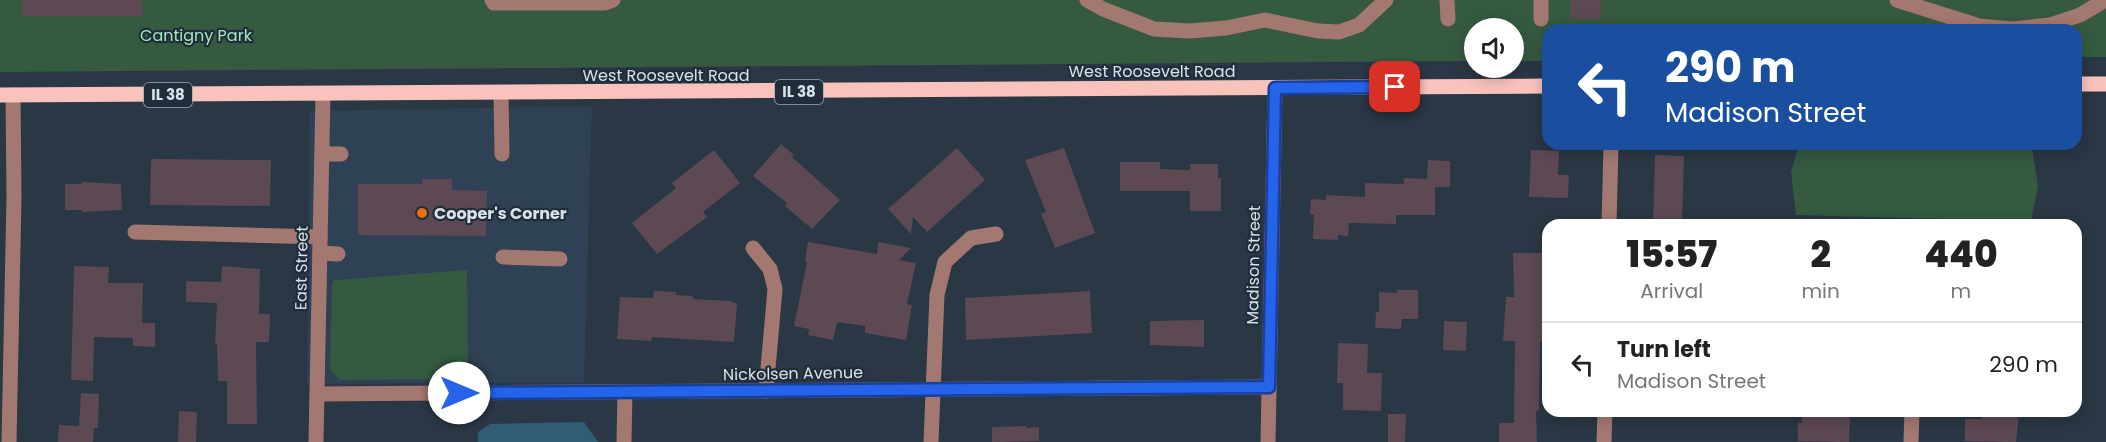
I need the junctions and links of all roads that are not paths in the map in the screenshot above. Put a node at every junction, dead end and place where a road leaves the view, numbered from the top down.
1 (492, 0) edge
2 (613, 0) edge
3 (1087, 0) edge
4 (1386, 0) edge
5 (1447, 0) edge
6 (1541, 0) edge
7 (1898, 0) edge
8 (2105, 0) edge
9 (1448, 19) dead end
10 (1541, 19) dead end
11 (1973, 24) edge
12 (2053, 24) edge
13 (2082, 84) edge
14 (2106, 84) edge
15 (1542, 86) edge
16 (1275, 88) junction
17 (501, 94) junction
18 (7, 95) edge
19 (323, 95) junction
20 (1611, 150) edge
21 (322, 154) junction
22 (341, 154) dead end
23 (502, 154) dead end
24 (1609, 219) edge
25 (135, 232) dead end
26 (996, 234) dead end
27 (320, 237) junction
28 (753, 248) dead end
29 (320, 253) junction
30 (338, 254) dead end
31 (502, 257) dead end
32 (560, 259) dead end
33 (1269, 387) junction
34 (933, 389) junction
35 (766, 391) junction
36 (625, 392) junction
37 (317, 394) junction
38 (1605, 417) edge
39 (1912, 417) edge
40 (9, 442) edge
41 (316, 442) edge
42 (624, 442) edge
43 (931, 442) edge
44 (1268, 442) edge
45 (1604, 442) edge
46 (1911, 442) edge

1 - 2 street
3 - 4 street
5 - 9 street
6 - 10 street
7 - 11 street
8 - 12 street
13 - 14 main road
15 - 16 main road, West Roosevelt Road / IL 38
16 - 17 main road, West Roosevelt Road / IL 38
16 - 33 street, Madison Street
17 - 19 main road, West Roosevelt Road / IL 38
17 - 23 street
18 - 19 main road, West Roosevelt Road / IL 38
18 - 40 street
19 - 21 street, East Street
20 - 24 street
21 - 22 street
21 - 27 street, East Street
25 - 27 street
26 - 34 street
27 - 29 street, East Street
28 - 35 street
29 - 30 street
29 - 37 street, East Street
31 - 32 street
33 - 34 street, Nickolsen Avenue
33 - 44 street, Madison Street
34 - 35 street, Nickolsen Avenue
34 - 43 street
35 - 36 street, Nickolsen Avenue
36 - 37 street, Nickolsen Avenue
36 - 42 street
37 - 41 street, East Street
38 - 45 street
39 - 46 street

